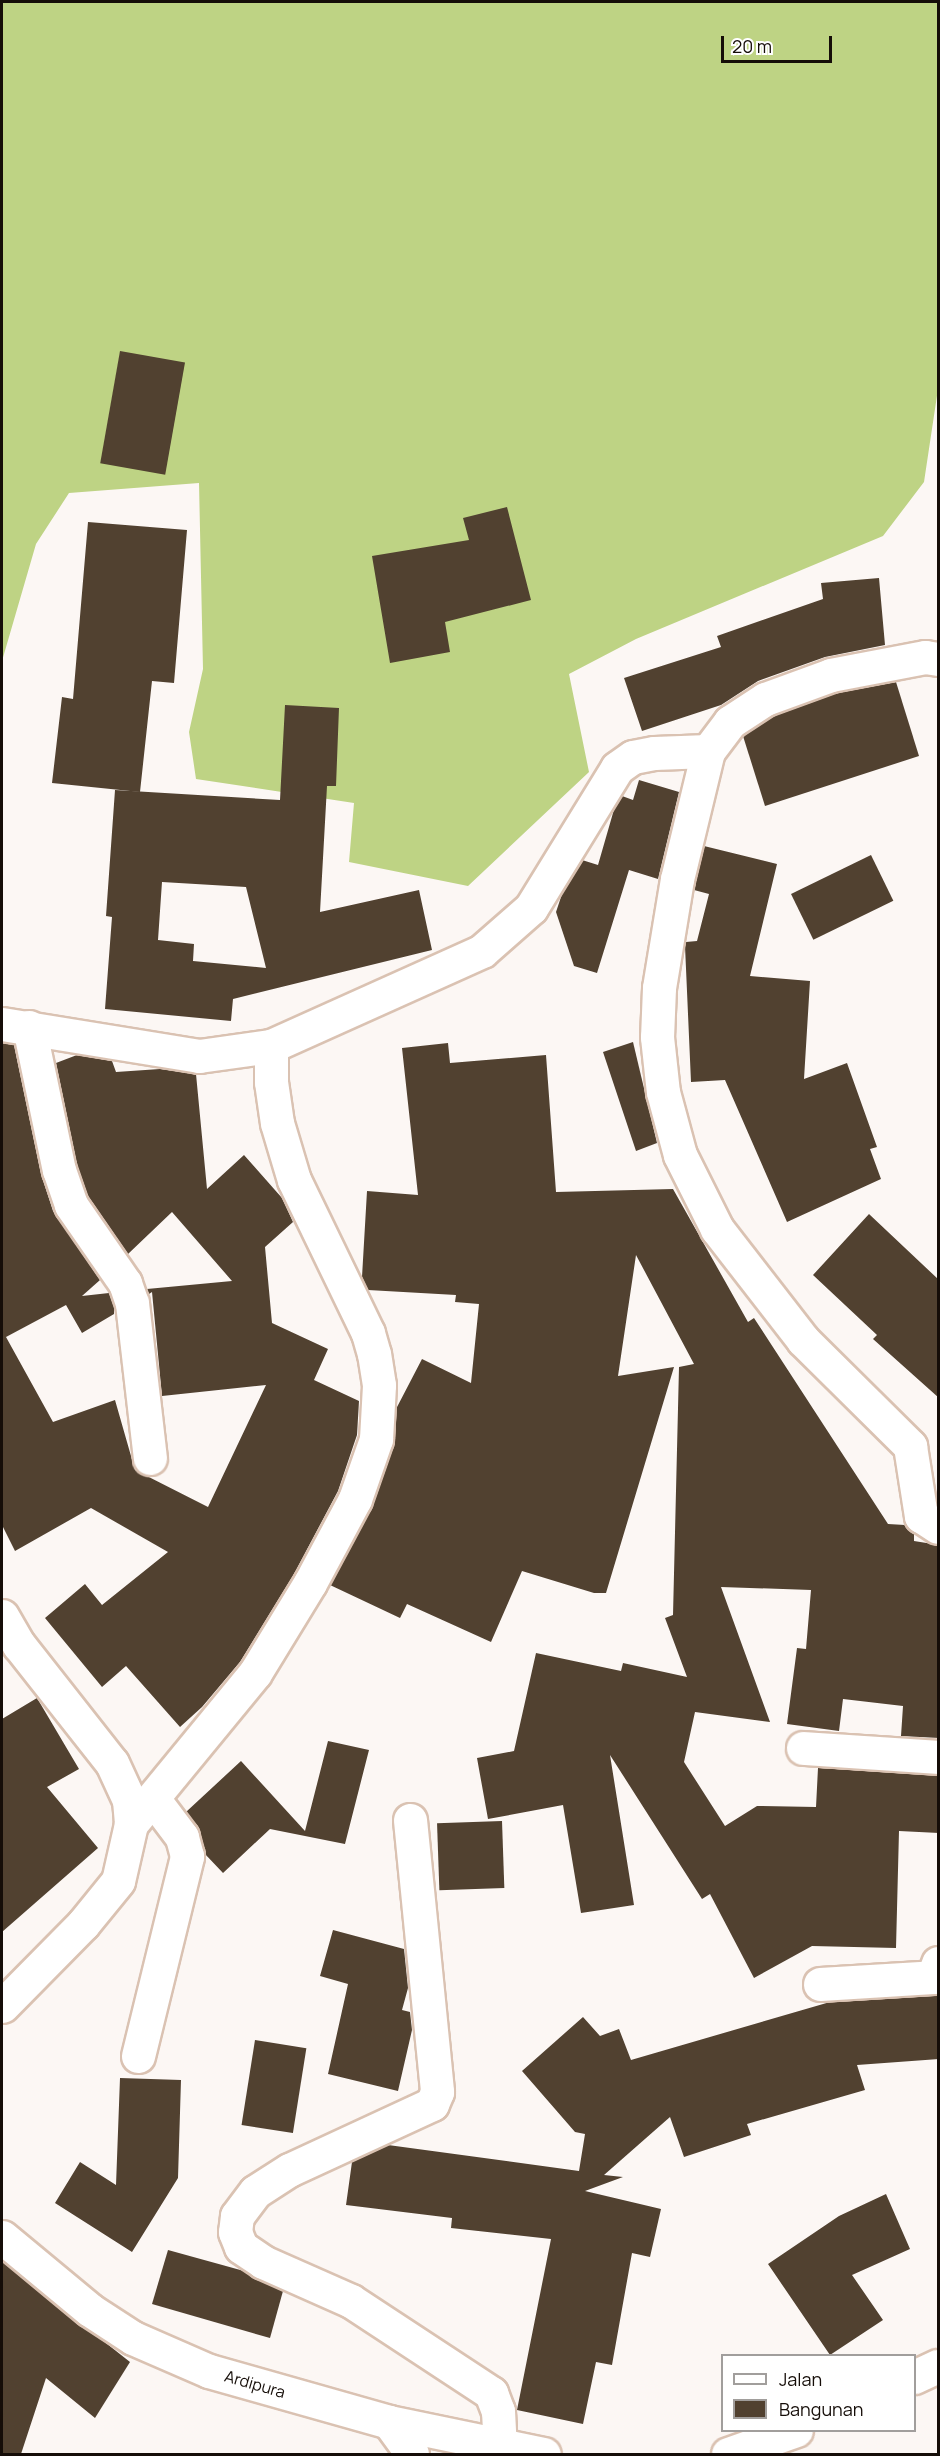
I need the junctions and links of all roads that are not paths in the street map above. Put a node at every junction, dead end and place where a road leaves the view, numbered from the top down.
1 (939, 658) edge
2 (708, 751) junction
3 (15, 1025) edge
4 (271, 1046) junction
5 (150, 1458) dead end
6 (939, 1527) edge
7 (2, 1616) edge
8 (803, 1748) dead end
9 (939, 1757) edge
10 (154, 1800) junction
11 (410, 1820) dead end
12 (131, 1824) junction
13 (939, 1964) edge
14 (820, 1984) dead end
15 (2, 2006) edge
16 (138, 2056) dead end
17 (2, 2237) edge
18 (939, 2366) edge
19 (916, 2377) edge
20 (389, 2422) junction
21 (790, 2432) edge
22 (525, 2452) edge
23 (412, 2454) edge
24 (728, 2454) edge

1 - 2 street
2 - 4 street
2 - 6 street
3 - 4 street
3 - 5 street
4 - 10 street
7 - 12 street
8 - 9 street
10 - 12 street
10 - 16 street
11 - 22 street
12 - 15 street
13 - 14 street
17 - 20 street, Ardipura
18 - 19 street
20 - 22 street, Ardipura
20 - 23 street
21 - 24 street

